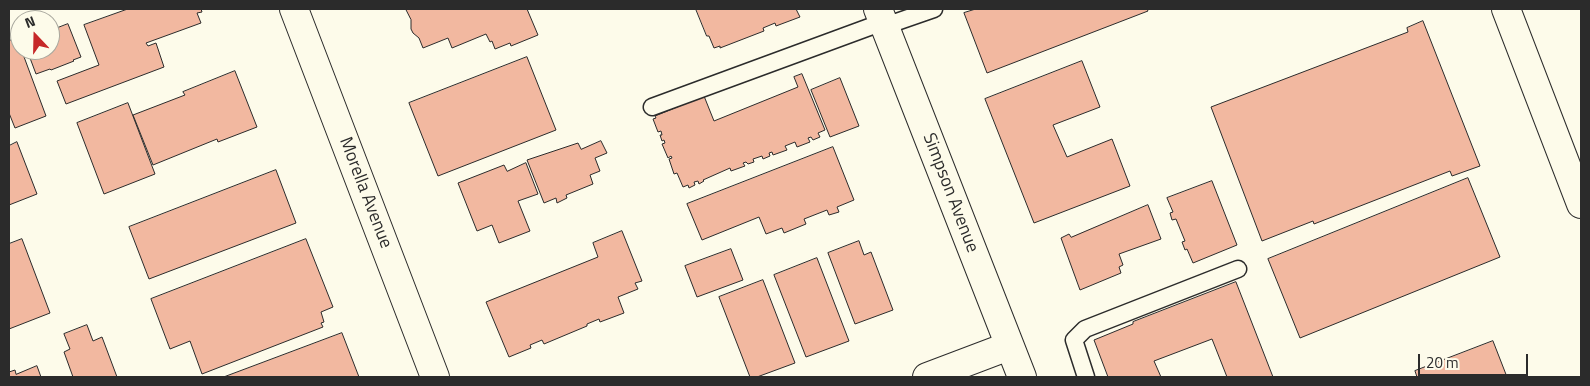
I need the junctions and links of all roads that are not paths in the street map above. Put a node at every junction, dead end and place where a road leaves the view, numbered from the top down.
1 (294, 9) edge
2 (934, 9) edge
3 (1506, 9) edge
4 (882, 19) edge
5 (652, 107) dead end
6 (1581, 204) edge
7 (1238, 269) dead end
8 (1009, 346) junction
9 (435, 377) edge
10 (927, 377) edge
11 (1022, 377) edge
12 (1086, 377) edge

1 - 9 street, Morella Avenue
2 - 4 lane
3 - 6 street
4 - 5 lane
4 - 8 street, Simpson Avenue
7 - 12 lane
8 - 10 street
8 - 11 street, Simpson Avenue

